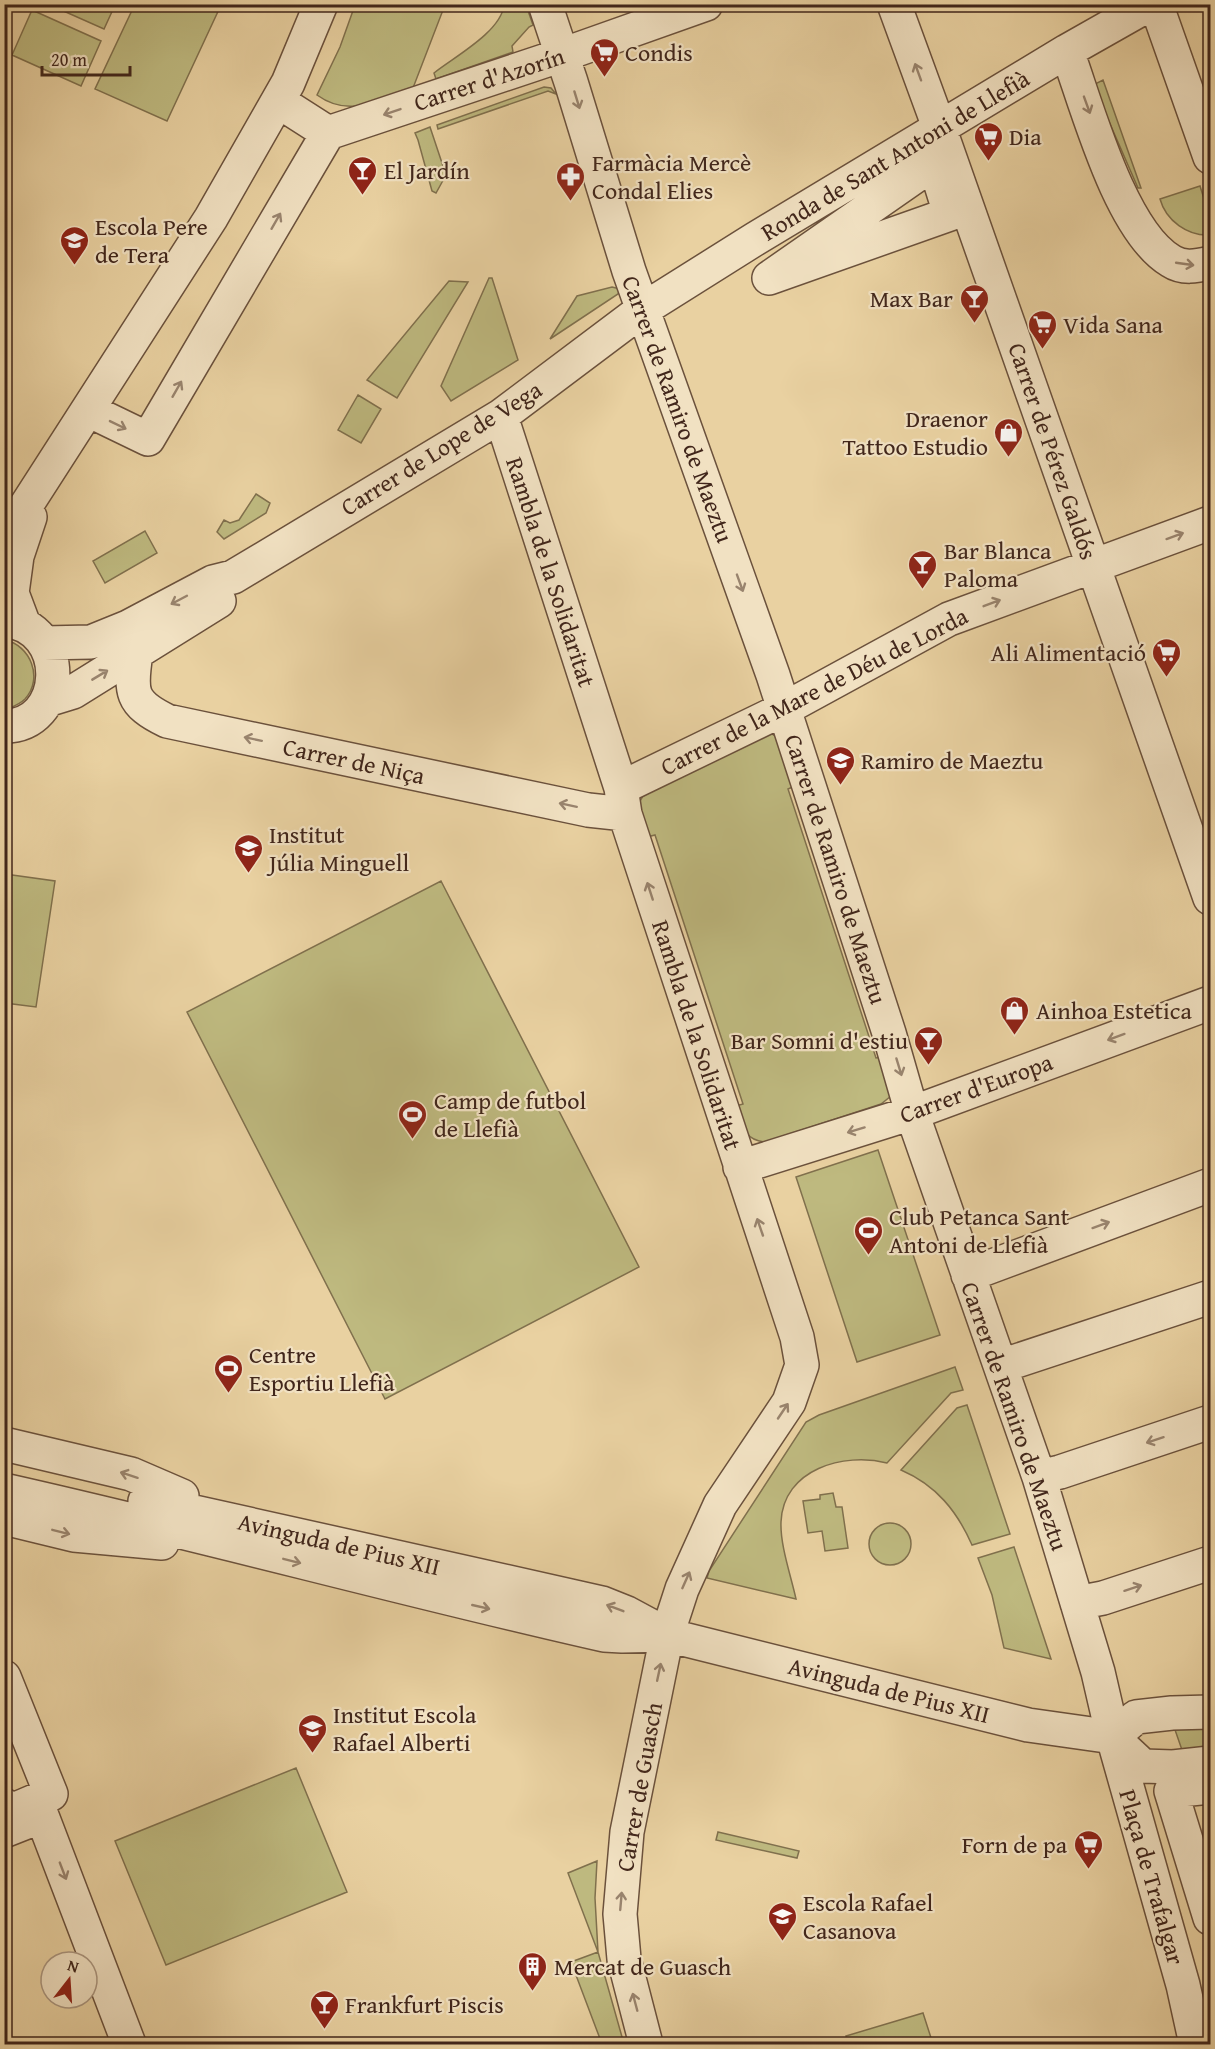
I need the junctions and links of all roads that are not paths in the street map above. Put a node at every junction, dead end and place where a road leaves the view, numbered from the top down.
1 (321, 4) edge
2 (545, 4) edge
3 (706, 4) edge
4 (894, 4) edge
5 (1150, 4) edge
6 (1156, 4) edge
7 (1066, 51) junction
8 (562, 55) junction
9 (278, 101) junction
10 (939, 127) junction
11 (328, 133) junction
12 (1210, 157) edge
13 (950, 214) joint
14 (1210, 263) edge
15 (642, 310) junction
16 (88, 410) junction
17 (501, 416) junction
18 (40, 487) junction
19 (1210, 523) edge
20 (4, 540) edge
21 (1094, 565) junction
22 (233, 577) junction
23 (24, 630) edge
24 (136, 653) junction
25 (47, 700) junction
26 (784, 709) junction
27 (6, 727) edge
28 (623, 801) junction
29 (1210, 898) edge
30 (1210, 1003) edge
31 (912, 1113) junction
32 (740, 1167) junction
33 (1210, 1185) edge
34 (968, 1275) junction
35 (1210, 1297) edge
36 (1000, 1366) junction
37 (1210, 1422) edge
38 (4, 1444) edge
39 (4, 1470) edge
40 (1039, 1477) junction
41 (4, 1490) edge
42 (4, 1518) edge
43 (238, 1534) junction
44 (1210, 1563) edge
45 (1077, 1603) junction
46 (667, 1635) junction
47 (4, 1677) edge
48 (1210, 1712) edge
49 (1113, 1737) junction
50 (1210, 1763) edge
51 (1210, 1787) edge
52 (4, 1805) edge
53 (4, 1831) edge
54 (1210, 1918) edge
55 (1199, 2030) edge
56 (129, 2044) edge
57 (646, 2044) edge
58 (1173, 2044) edge

1 - 9 street
2 - 8 street, Carrer de Ramiro de Maeztu
3 - 8 street, Carrer d'Azorín
10 -> 4 street, Carrer de Pérez Galdós
5 - 7 street, Ronda de Sant Antoni de Llefià
6 - 12 street
7 - 10 street, Ronda de Sant Antoni de Llefià
7 -> 14 street
8 -> 11 street, Carrer d'Azorín
8 -> 15 street, Carrer de Ramiro de Maeztu
9 - 11 street
9 - 16 street
10 - 15 street, Ronda de Sant Antoni de Llefià
10 - 21 street, Carrer de Pérez Galdós
16 -> 11 street
13 - 13 street
15 - 17 street, Carrer de Lope de Vega
15 -> 26 street, Carrer de Ramiro de Maeztu
16 - 18 street
17 - 22 street, Carrer de Lope de Vega
17 - 28 street, Rambla de la Solidaritat
18 - 20 street
18 - 23 street
21 -> 19 street, Carrer de la Mare de Déu de Lorda
26 -> 21 street, Carrer de la Mare de Déu de Lorda
21 - 29 street, Carrer de Pérez Galdós
22 -> 23 street, Carrer de Lope de Vega
22 - 24 street, Carrer de Lope de Vega
23 - 25 street
25 -> 24 street, Carrer de Lope de Vega
28 -> 24 street, Carrer de Niça
25 - 27 street
26 - 28 street, Carrer de la Mare de Déu de Lorda
26 -> 31 street, Carrer de Ramiro de Maeztu
32 -> 28 street, Rambla de la Solidaritat
30 -> 31 street, Carrer d'Europa
31 -> 32 street, Carrer d'Europa
31 - 34 street, Carrer de Ramiro de Maeztu
46 -> 32 street, Rambla de la Solidaritat
34 -> 33 street
34 - 36 street, Carrer de Ramiro de Maeztu
35 - 36 street
36 - 40 street, Carrer de Ramiro de Maeztu
37 -> 40 street
43 -> 38 street
39 - 43 street, Avinguda de Pius XII
40 - 45 street, Carrer de Ramiro de Maeztu
41 - 43 street, Avinguda de Pius XII
42 -> 43 street
43 - 46 street, Avinguda de Pius XII
45 -> 44 street
45 - 49 street, Carrer de Ramiro de Maeztu
46 - 49 street, Avinguda de Pius XII
57 -> 46 street, Carrer de Guasch
47 - 52 street
48 - 49 street
49 - 50 street, Plaça de Trafalgar
49 - 55 street, Plaça de Trafalgar
51 - 54 street, Plaça de Trafalgar
53 -> 56 street
55 - 58 street

